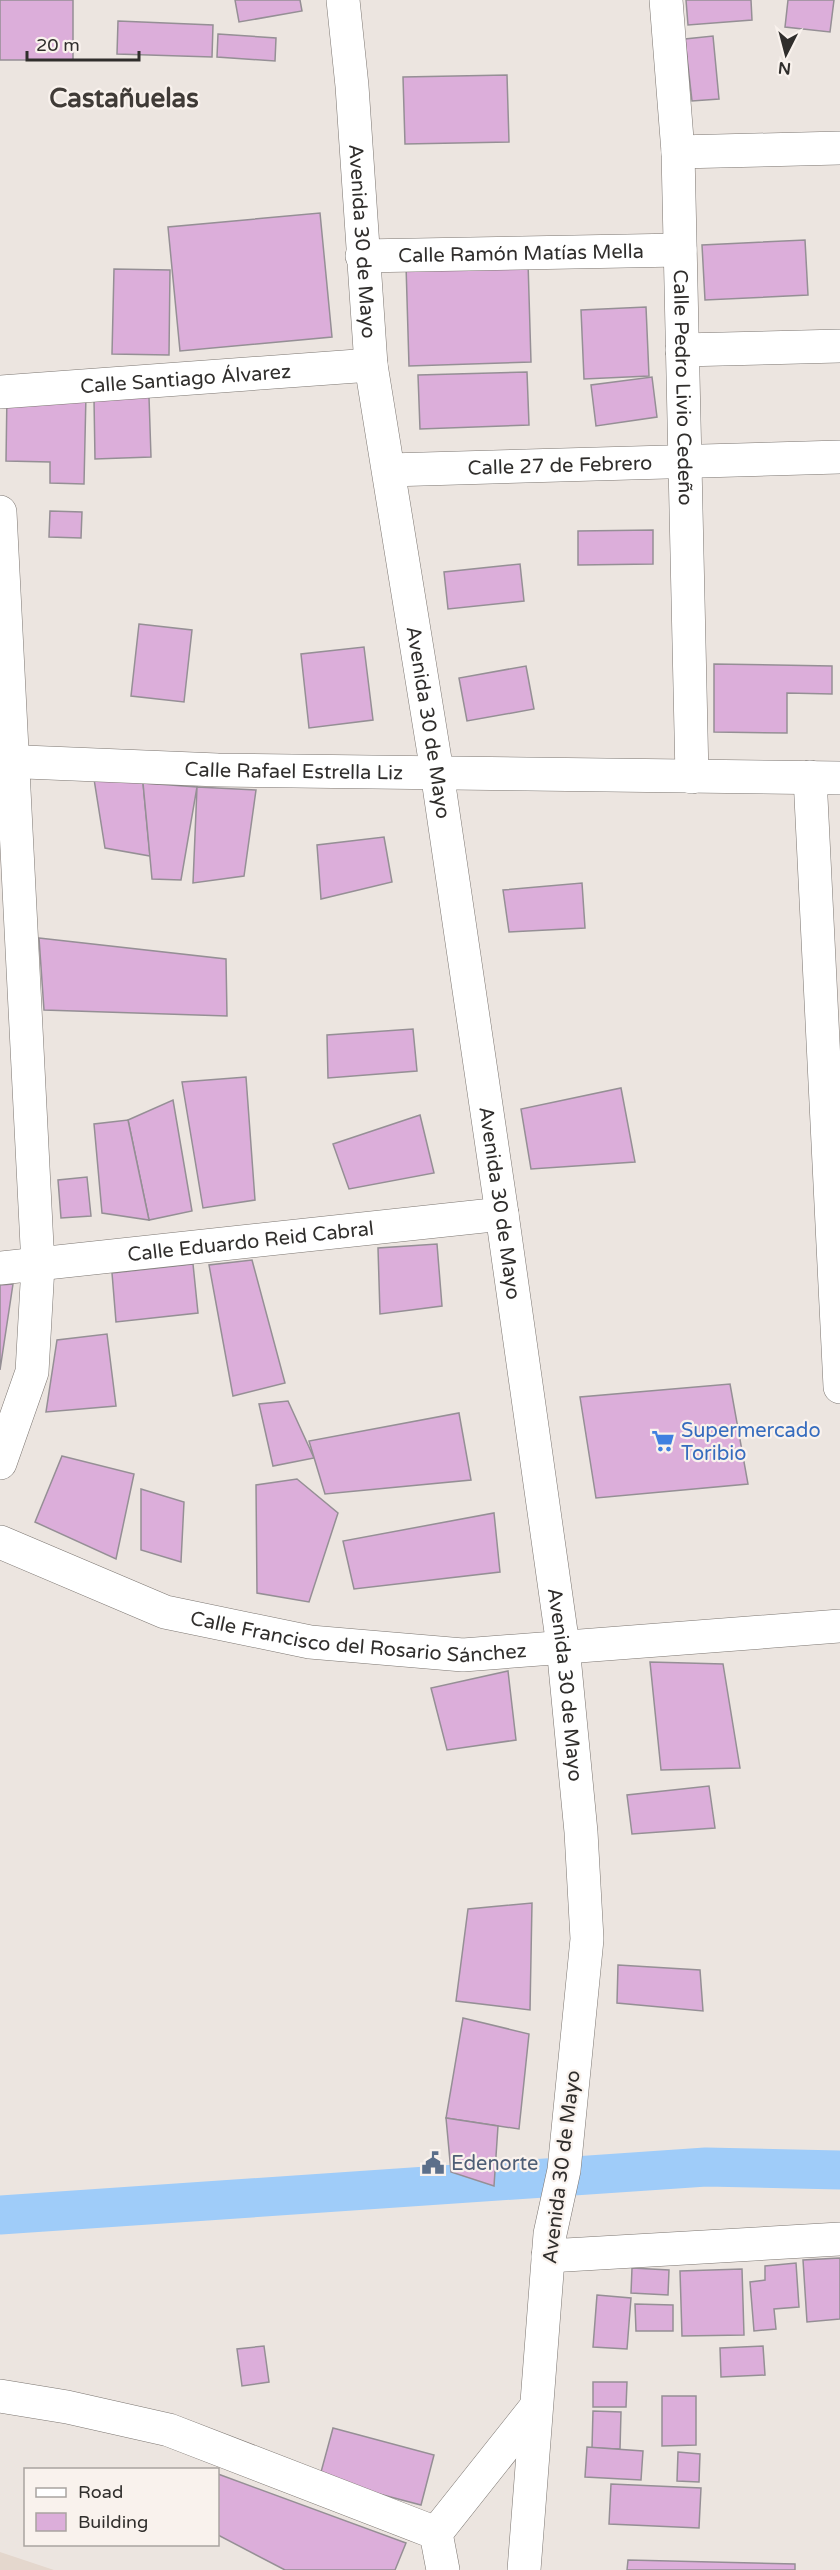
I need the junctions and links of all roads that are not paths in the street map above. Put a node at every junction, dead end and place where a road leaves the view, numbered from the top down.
1 (343, 0) edge
2 (666, 0) edge
3 (840, 147) edge
4 (678, 152) junction
5 (680, 250) junction
6 (362, 256) junction
7 (840, 346) edge
8 (682, 350) junction
9 (371, 365) junction
10 (0, 392) edge
11 (840, 457) edge
12 (685, 463) junction
13 (389, 470) junction
14 (0, 512) edge
15 (6, 761) edge
16 (436, 772) junction
17 (692, 777) junction
18 (825, 777) edge
19 (502, 1214) junction
20 (38, 1266) junction
21 (0, 1268) edge
22 (840, 1387) edge
23 (0, 1463) edge
24 (0, 1542) edge
25 (840, 1626) edge
26 (563, 1646) junction
27 (840, 2239) edge
28 (549, 2245) junction
29 (0, 2396) edge
30 (536, 2407) junction
31 (436, 2533) junction
32 (443, 2570) edge
33 (524, 2570) edge

1 - 6 street, Avenida 30 de Mayo
2 - 4 street, Calle Pedro Livio Cedeño
3 - 4 street
4 - 5 street, Calle Pedro Livio Cedeño
5 - 6 street, Calle Ramón Matías Mella
5 - 8 street, Calle Pedro Livio Cedeño
6 - 9 street, Avenida 30 de Mayo
7 - 8 street
8 - 12 street, Calle Pedro Livio Cedeño
9 - 10 street, Calle Santiago Álvarez
9 - 13 street, Avenida 30 de Mayo
11 - 12 street, Calle 27 de Febrero
12 - 13 street, Calle 27 de Febrero
12 - 17 street, Calle Pedro Livio Cedeño
13 - 16 street, Avenida 30 de Mayo
14 - 15 street
15 - 16 street, Calle Rafael Estrella Liz
15 - 20 street
16 - 17 street, Calle Rafael Estrella Liz
16 - 19 street, Avenida 30 de Mayo
17 - 18 street, Calle Rafael Estrella Liz
18 - 22 street
19 - 20 street, Calle Eduardo Reid Cabral
19 - 26 street, Avenida 30 de Mayo
20 - 21 street, Calle Eduardo Reid Cabral
20 - 23 street
24 - 26 street, Calle Francisco del Rosario Sánchez
25 - 26 street, Calle Francisco del Rosario Sánchez
26 - 28 street, Avenida 30 de Mayo
27 - 28 street
28 - 30 street, Avenida 30 de Mayo
29 - 31 street
30 - 31 street
30 - 33 street, Avenida 30 de Mayo
31 - 32 street

